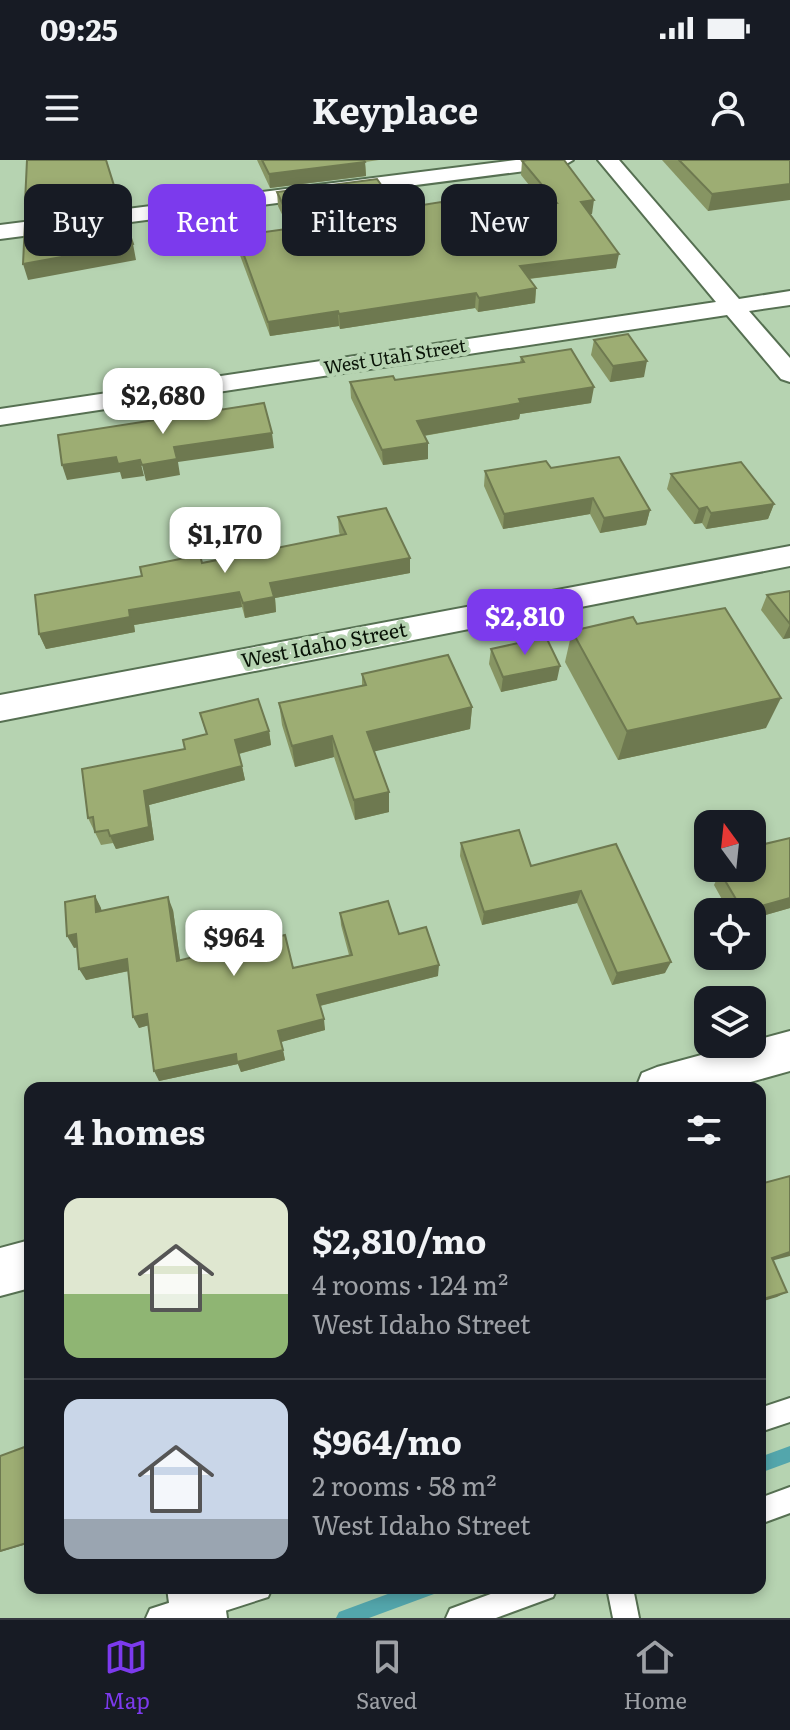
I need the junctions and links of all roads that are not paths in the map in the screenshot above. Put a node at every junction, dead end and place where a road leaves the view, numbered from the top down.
1 (563, 160) edge
2 (608, 160) edge
3 (0, 232) edge
4 (790, 298) edge
5 (733, 306) junction
6 (790, 374) edge
7 (0, 417) edge
8 (790, 556) edge
9 (0, 708) edge
10 (790, 1051) edge
11 (679, 1082) edge
12 (24, 1266) edge
13 (0, 1272) edge
14 (790, 1410) edge
15 (766, 1418) edge
16 (790, 1500) edge
17 (766, 1509) edge
18 (237, 1594) edge
19 (527, 1594) edge
20 (621, 1594) edge
21 (187, 1608) edge
22 (459, 1618) edge
23 (626, 1618) edge

1 - 3 street
2 - 5 street
4 - 5 street, West Utah Street
5 - 6 street
5 - 7 street, West Utah Street
8 - 9 street, West Idaho Street
10 - 11 street
12 - 13 street
14 - 15 lane
16 - 17 lane
18 - 21 lane
19 - 22 lane
20 - 23 lane

